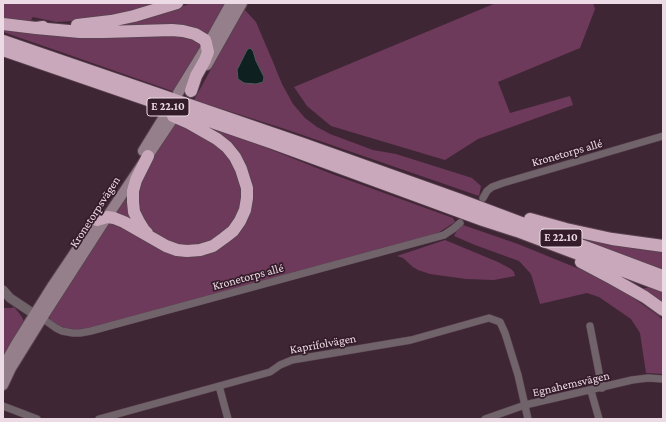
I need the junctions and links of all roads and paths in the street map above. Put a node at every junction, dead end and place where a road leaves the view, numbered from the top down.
1 (177, 3) edge
2 (230, 3) edge
3 (242, 3) edge
4 (3, 24) edge
5 (36, 28) junction
6 (3, 41) edge
7 (207, 46) junction
8 (3, 50) edge
9 (113, 87) junction
10 (185, 94) joint
11 (663, 136) edge
12 (148, 156) junction
13 (483, 198) dead end
14 (460, 200) junction
15 (102, 218) junction
16 (483, 220) junction
17 (460, 223) dead end
18 (154, 239) junction
19 (663, 246) edge
20 (663, 276) edge
21 (663, 286) edge
22 (3, 290) edge
23 (663, 310) edge
24 (39, 316) junction
25 (590, 326) dead end
26 (3, 367) edge
27 (663, 379) edge
28 (3, 385) edge
29 (219, 386) junction
30 (602, 388) junction
31 (591, 390) junction
32 (525, 405) junction
33 (3, 406) edge
34 (29, 418) edge
35 (37, 419) edge
36 (99, 419) edge
37 (228, 419) edge
38 (485, 419) edge
39 (528, 419) edge
40 (599, 419) edge

1 - 5 highway
2 - 7 main road
3 - 10 main road
4 - 5 highway
5 - 7 highway
6 - 14 highway, E 22.10
7 - 10 highway
8 - 9 highway, E 22.10
9 - 16 highway, E 22.10
9 - 18 highway
11 - 13 street, Kronetorps allé
12 - 15 main road, Kronetorpsvägen
12 - 15 main road, Kronetorpsvägen
12 - 18 highway
14 - 19 highway
14 - 20 highway, E 22.10
15 - 18 highway
15 - 24 main road, Kronetorpsvägen
16 - 21 highway, E 22.10
16 - 23 highway
17 - 24 street, Kronetorps allé
22 - 24 street
24 - 26 main road
24 - 28 main road
25 - 30 street
27 - 30 street, Egnahemsvägen
29 - 32 street, Kaprifolvägen
29 - 36 street, Kaprifolvägen
29 - 37 street
30 - 31 street, Egnahemsvägen
31 - 32 street, Egnahemsvägen
31 - 40 street
32 - 38 street, Egnahemsvägen
32 - 39 street, Kaprifolvägen
33 - 34 street
34 - 35 street

